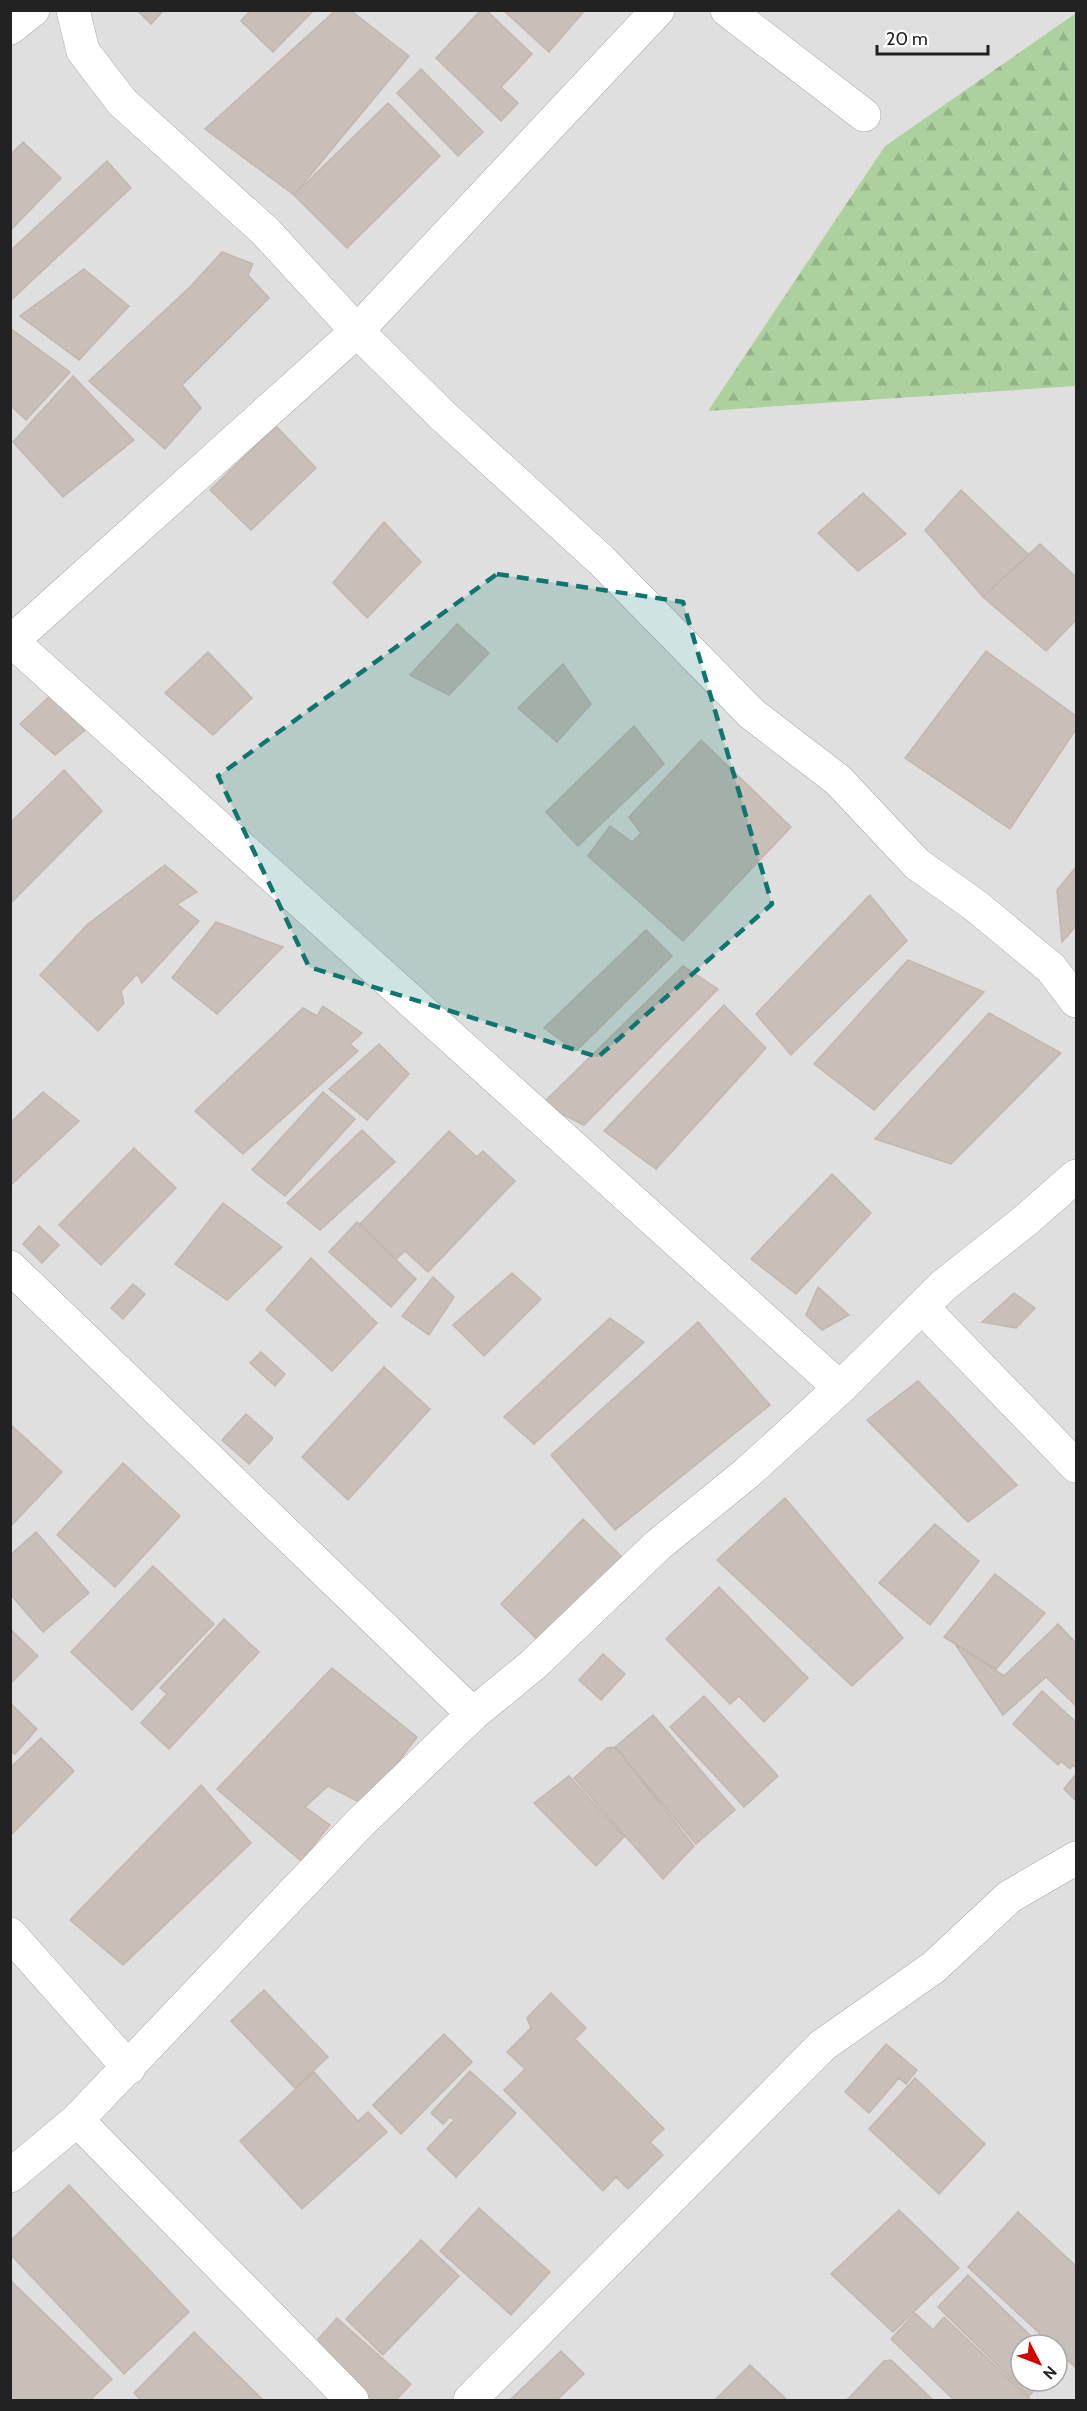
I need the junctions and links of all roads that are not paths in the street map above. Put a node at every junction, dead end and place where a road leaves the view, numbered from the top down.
1 (33, 10) edge
2 (73, 10) edge
3 (658, 10) edge
4 (727, 10) edge
5 (10, 28) edge
6 (864, 115) dead end
7 (357, 331) junction
8 (11, 640) edge
9 (1077, 1001) edge
10 (1077, 1176) edge
11 (10, 1266) edge
12 (922, 1307) junction
13 (840, 1388) junction
14 (1077, 1466) edge
15 (473, 1714) junction
16 (1077, 1858) edge
17 (10, 1934) edge
18 (129, 2068) junction
19 (77, 2120) junction
20 (10, 2176) edge
21 (352, 2400) edge
22 (470, 2400) edge

1 - 5 street
2 - 7 street
3 - 7 street
4 - 6 street
7 - 8 street
7 - 9 street
8 - 13 street
10 - 12 street
11 - 15 street
12 - 13 street
12 - 14 street
13 - 15 street
15 - 18 street
16 - 22 street
17 - 18 street
18 - 19 street
19 - 20 street
19 - 21 street

